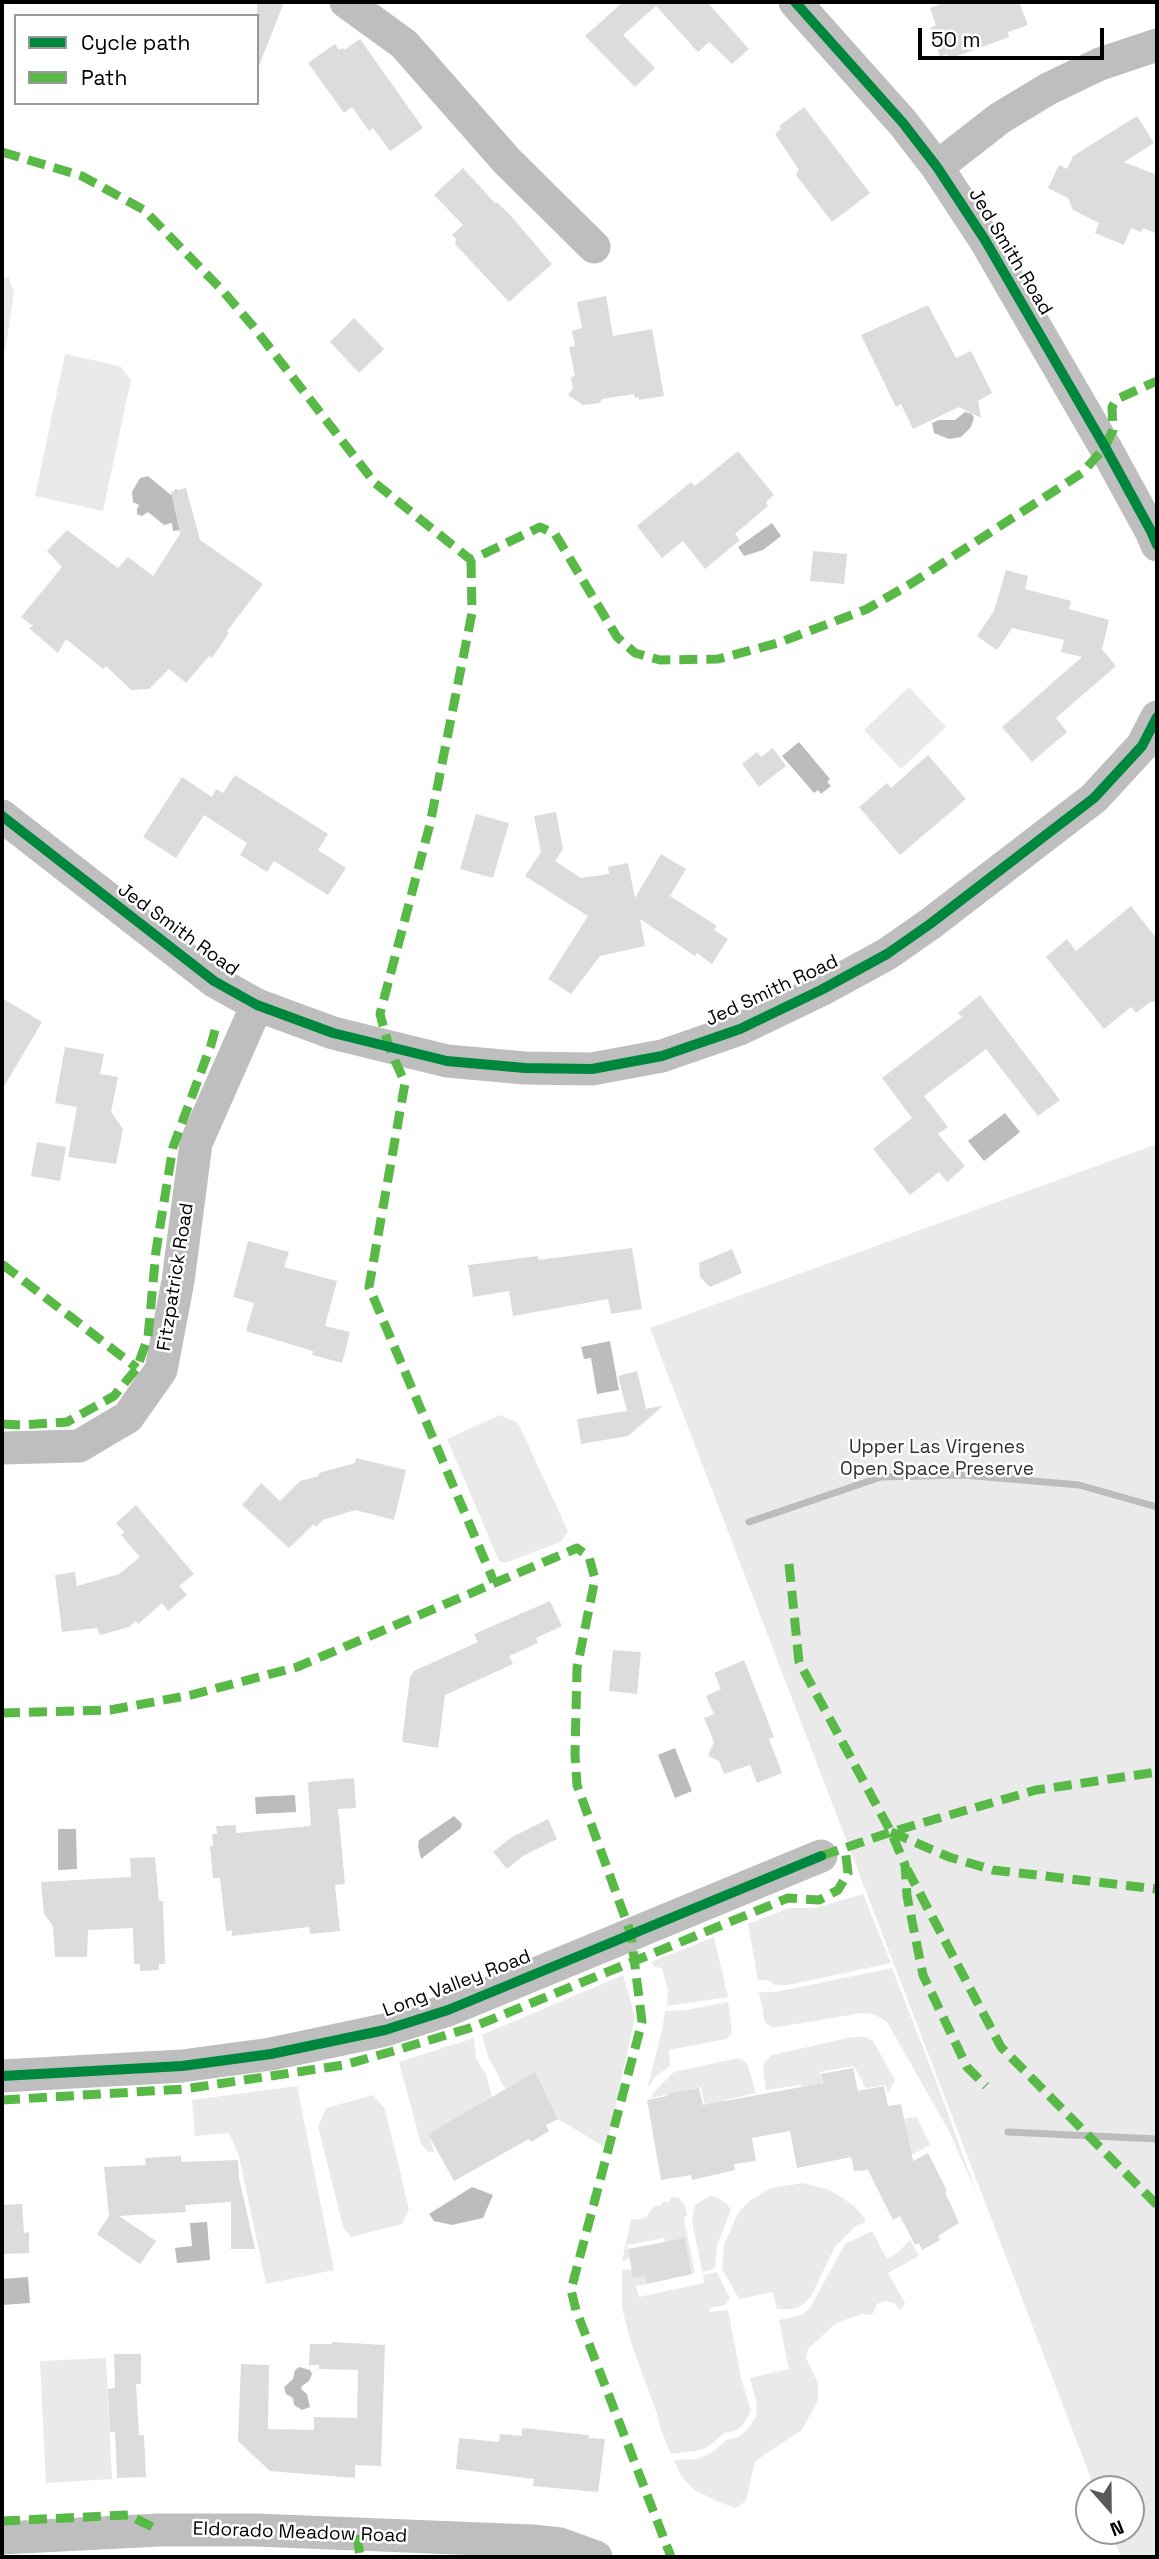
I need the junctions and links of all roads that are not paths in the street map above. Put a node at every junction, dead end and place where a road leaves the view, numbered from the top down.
1 (346, 2) edge
2 (795, 2) edge
3 (1157, 45) edge
4 (937, 167) junction
5 (594, 247) dead end
6 (1157, 545) edge
7 (1157, 717) edge
8 (2, 816) edge
9 (257, 1005) junction
10 (2, 1448) edge
11 (821, 1856) dead end
12 (2, 2076) edge
13 (2, 2538) edge
14 (596, 2557) edge

1 - 5 street
2 - 4 street, Jed Smith Road
3 - 4 street
4 - 6 street, Jed Smith Road
7 - 9 street, Jed Smith Road
8 - 9 street, Jed Smith Road
9 - 10 street, Fitzpatrick Road
11 - 12 street, Long Valley Road
13 - 14 street, Eldorado Meadow Road

